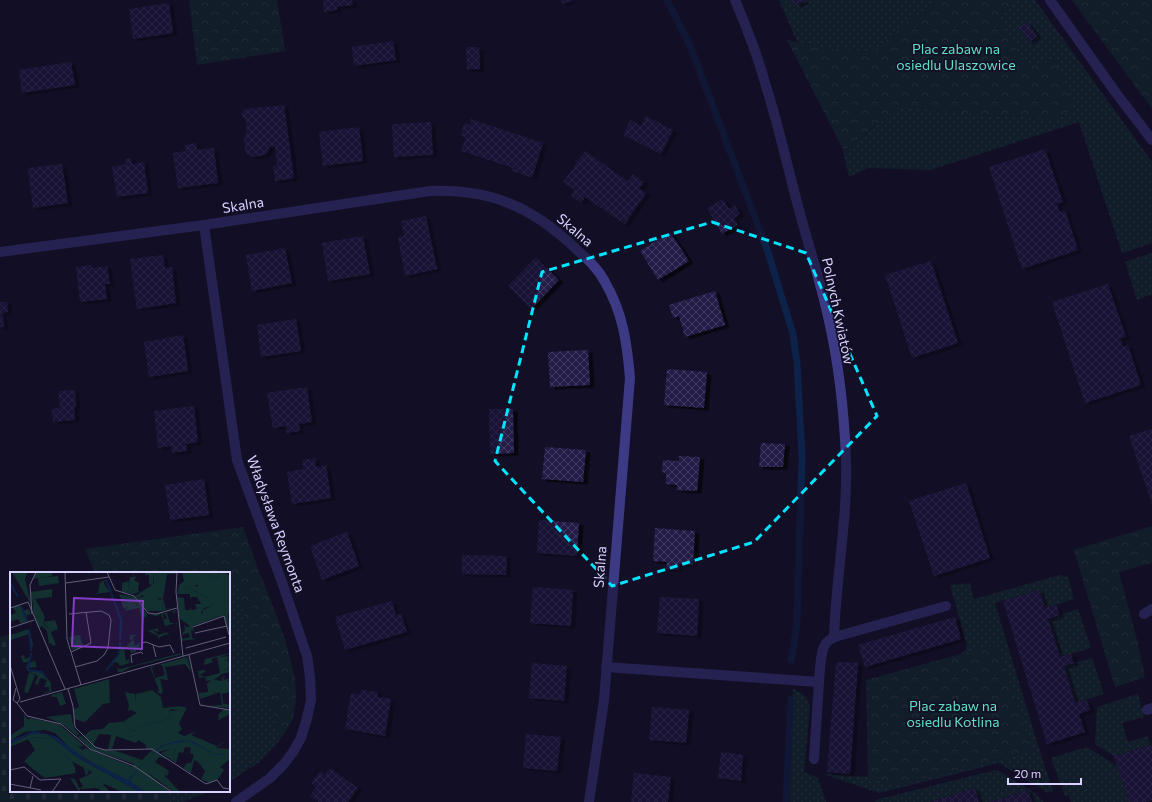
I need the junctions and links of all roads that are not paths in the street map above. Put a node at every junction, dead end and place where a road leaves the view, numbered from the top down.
1 (735, 0) edge
2 (1050, 0) edge
3 (1152, 140) edge
4 (204, 225) junction
5 (0, 252) edge
6 (946, 606) dead end
7 (834, 637) junction
8 (606, 667) junction
9 (819, 682) junction
10 (814, 759) dead end
11 (236, 802) edge
12 (589, 802) edge

1 - 7 street, Polnych Kwiatów
2 - 3 street
4 - 5 street, Skalna
4 - 8 street, Skalna
4 - 11 street, Władysława Reymonta
6 - 7 street
7 - 9 street
8 - 9 street
8 - 12 street, Skalna
9 - 10 street

